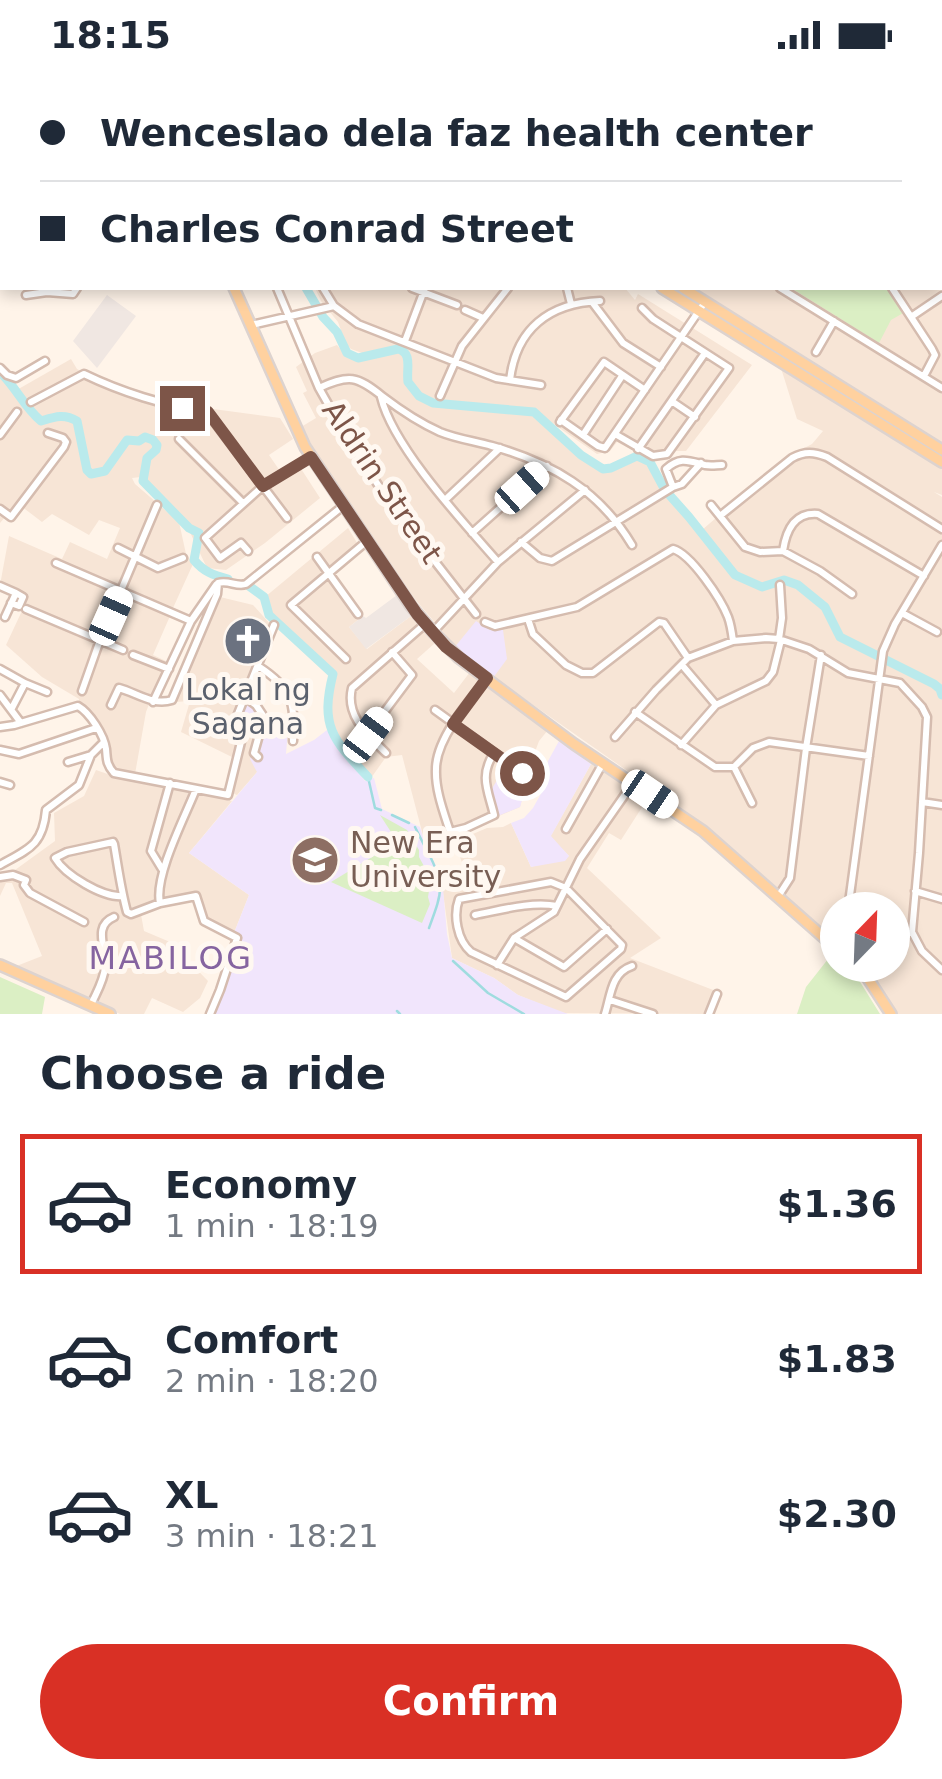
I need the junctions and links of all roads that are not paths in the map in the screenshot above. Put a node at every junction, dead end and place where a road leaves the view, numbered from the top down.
1 (76, 290) edge
2 (235, 290) edge
3 (278, 290) edge
4 (325, 290) edge
5 (424, 290) edge
6 (506, 290) edge
7 (567, 290) edge
8 (666, 290) edge
9 (685, 290) edge
10 (783, 290) edge
11 (893, 290) edge
12 (26, 296) dead end
13 (942, 296) edge
14 (570, 304) junction
15 (334, 306) junction
16 (702, 306) junction
17 (642, 308) dead end
18 (289, 316) junction
19 (911, 317) junction
20 (483, 318) junction
21 (834, 321) junction
22 (251, 325) junction
23 (682, 338) junction
24 (404, 341) junction
25 (816, 352) dead end
26 (706, 354) junction
27 (46, 361) dead end
28 (456, 361) junction
29 (661, 367) junction
30 (0, 368) edge
31 (622, 376) junction
32 (924, 376) junction
33 (510, 380) junction
34 (540, 385) dead end
35 (319, 388) junction
36 (942, 388) edge
37 (645, 390) junction
38 (381, 395) junction
39 (440, 396) dead end
40 (31, 402) dead end
41 (673, 402) junction
42 (17, 412) dead end
43 (695, 416) junction
44 (889, 423) junction
45 (48, 433) dead end
46 (0, 434) edge
47 (615, 434) junction
48 (583, 435) junction
49 (180, 439) dead end
50 (500, 448) junction
51 (638, 449) junction
52 (942, 450) edge
53 (311, 457) junction
54 (942, 462) edge
55 (701, 463) junction
56 (722, 464) dead end
57 (547, 466) junction
58 (263, 486) junction
59 (584, 490) junction
60 (668, 491) junction
61 (445, 500) junction
62 (243, 503) junction
63 (157, 505) dead end
64 (711, 505) dead end
65 (343, 506) junction
66 (0, 509) edge
67 (720, 516) junction
68 (288, 518) dead end
69 (618, 521) junction
70 (942, 529) edge
71 (472, 532) junction
72 (367, 541) junction
73 (521, 542) junction
74 (632, 545) dead end
75 (942, 545) edge
76 (118, 548) dead end
77 (248, 551) dead end
78 (782, 551) junction
79 (137, 557) junction
80 (317, 557) dead end
81 (183, 558) dead end
82 (498, 562) junction
83 (56, 563) dead end
84 (330, 572) junction
85 (924, 576) junction
86 (218, 583) junction
87 (780, 585) dead end
88 (0, 586) edge
89 (122, 592) junction
90 (852, 594) dead end
91 (464, 600) junction
92 (26, 609) dead end
93 (902, 613) junction
94 (358, 614) dead end
95 (476, 614) dead end
96 (5, 617) dead end
97 (528, 619) junction
98 (191, 621) junction
99 (485, 622) dead end
100 (425, 624) junction
101 (274, 625) dead end
102 (433, 632) junction
103 (936, 632) dead end
104 (100, 640) junction
105 (780, 640) junction
106 (734, 641) junction
107 (123, 650) dead end
108 (392, 652) junction
109 (132, 654) dead end
110 (821, 655) junction
111 (346, 659) dead end
112 (685, 662) junction
113 (258, 666) junction
114 (0, 669) edge
115 (169, 669) junction
116 (487, 678) junction
117 (879, 680) junction
118 (25, 683) junction
119 (82, 691) dead end
120 (46, 692) dead end
121 (0, 695) edge
122 (245, 697) junction
123 (153, 702) junction
124 (716, 704) junction
125 (111, 705) dead end
126 (12, 708) junction
127 (435, 710) dead end
128 (636, 712) junction
129 (21, 723) junction
130 (453, 724) junction
131 (0, 727) edge
132 (96, 728) junction
133 (368, 735) junction
134 (615, 737) dead end
135 (293, 741) dead end
136 (103, 744) junction
137 (680, 745) junction
138 (806, 748) junction
139 (0, 750) edge
140 (356, 752) dead end
141 (494, 752) junction
142 (386, 753) dead end
143 (91, 755) junction
144 (869, 756) junction
145 (258, 758) dead end
146 (68, 762) dead end
147 (603, 763) junction
148 (734, 767) junction
149 (522, 773) dead end
150 (0, 782) edge
151 (633, 782) junction
152 (170, 783) junction
153 (10, 785) dead end
154 (196, 788) junction
155 (922, 802) junction
156 (752, 803) dead end
157 (942, 805) edge
158 (566, 829) dead end
159 (0, 865) edge
160 (162, 870) junction
161 (0, 878) edge
162 (566, 888) junction
163 (915, 891) junction
164 (781, 892) dead end
165 (850, 892) edge
166 (123, 896) junction
167 (942, 899) edge
168 (160, 903) junction
169 (558, 906) junction
170 (475, 915) dead end
171 (114, 917) dead end
172 (84, 922) dead end
173 (607, 929) junction
174 (912, 932) joint
175 (820, 934) edge
176 (514, 938) junction
177 (0, 965) edge
178 (497, 965) junction
179 (632, 966) dead end
180 (942, 970) edge
181 (871, 982) edge
182 (717, 994) dead end
183 (610, 1000) junction
184 (91, 1005) junction
185 (110, 1014) edge
186 (210, 1014) edge
187 (605, 1014) edge
188 (653, 1014) edge
189 (710, 1014) edge
190 (891, 1014) edge

1 - 12 street
2 - 22 main road
3 - 18 street, Aldrin Street
4 - 15 street
5 - 20 street
5 - 24 street
6 - 20 street
7 - 14 street
8 - 16 main road
9 - 16 main road
10 - 21 street
11 - 19 street
13 - 19 street
14 - 29 street
14 - 33 street
15 - 18 street
15 - 24 street
16 - 23 street
16 - 44 main road
17 - 23 street
18 - 22 street
18 - 35 street, Aldrin Street
19 - 32 street
20 - 28 street
21 - 25 street
21 - 32 street
22 - 53 main road
23 - 26 street
23 - 29 street
24 - 28 street
26 - 41 street
26 - 43 street
27 - 30 street
28 - 33 street
28 - 39 street
29 - 37 street
31 - 37 street
31 - 48 street
31 - 48 street
32 - 36 street
33 - 34 street
35 - 38 street
35 - 91 street, Aldrin Street
37 - 47 street
38 - 50 street
38 - 61 street
40 - 58 street
41 - 43 street
41 - 51 street
42 - 46 street
43 - 51 street
44 - 52 main road
44 - 54 main road
45 - 66 street
47 - 48 street
47 - 51 street
49 - 62 street
50 - 57 street
50 - 61 street
53 - 58 street
53 - 65 main road
55 - 56 street
55 - 60 street
55 - 60 street
57 - 59 street
57 - 71 street
58 - 62 street
58 - 68 street
59 - 69 street
59 - 73 street
60 - 69 street
61 - 71 street
62 - 77 street
63 - 79 street
64 - 67 street
65 - 72 main road
65 - 86 street
67 - 70 street
67 - 78 street
69 - 73 street
69 - 74 street
71 - 82 street
72 - 84 street
72 - 100 main road
73 - 82 street
75 - 85 street
76 - 79 street
78 - 85 street
78 - 90 street
79 - 81 street
79 - 89 street
80 - 84 street
82 - 91 street
83 - 89 street
84 - 94 street
84 - 111 street
85 - 93 street
86 - 98 street
86 - 123 street
87 - 105 street
88 - 96 street
89 - 98 street
89 - 104 street
91 - 95 street, Aldrin Street
91 - 102 street
92 - 104 street
93 - 103 street
93 - 117 street
97 - 99 street
97 - 106 street
97 - 112 street
98 - 115 street
100 - 102 main road
100 - 108 street
101 - 113 street
102 - 116 main road
104 - 107 street
104 - 119 street
105 - 106 street
105 - 110 street
105 - 124 street
106 - 112 street
108 - 133 street
108 - 133 street
109 - 115 street
110 - 117 street
110 - 138 street
112 - 124 street
112 - 128 street
113 - 122 street
113 - 135 street
114 - 118 street
115 - 123 street
116 - 130 street
116 - 147 main road
117 - 144 street
117 - 155 street
118 - 120 street
118 - 126 street
121 - 126 street
122 - 145 street
122 - 154 street
123 - 125 street
124 - 137 street
126 - 129 street
127 - 130 street
128 - 134 street
128 - 137 street
129 - 131 street
129 - 132 street
130 - 141 street
130 - 141 street
132 - 136 street
132 - 139 street
133 - 140 street
133 - 142 street
136 - 143 street
136 - 152 street
137 - 148 street
138 - 144 street
138 - 148 street
138 - 164 street
141 - 149 street
143 - 146 street
143 - 159 street
144 - 165 street
147 - 151 main road
147 - 158 street
148 - 156 street
150 - 153 street
151 - 162 street
151 - 175 main road
152 - 154 street
152 - 160 street
154 - 160 street
155 - 157 street
155 - 163 street
160 - 168 street
161 - 172 street
162 - 169 street
162 - 173 street
162 - 178 street
163 - 167 street
163 - 174 street
166 - 166 street
166 - 168 street
168 - 186 street
169 - 170 street
169 - 176 street
171 - 184 street
173 - 176 street
173 - 178 street
174 - 180 street
176 - 178 street
177 - 184 main road
179 - 183 street
181 - 190 main road
182 - 189 street
183 - 187 street
183 - 188 street
184 - 185 main road

